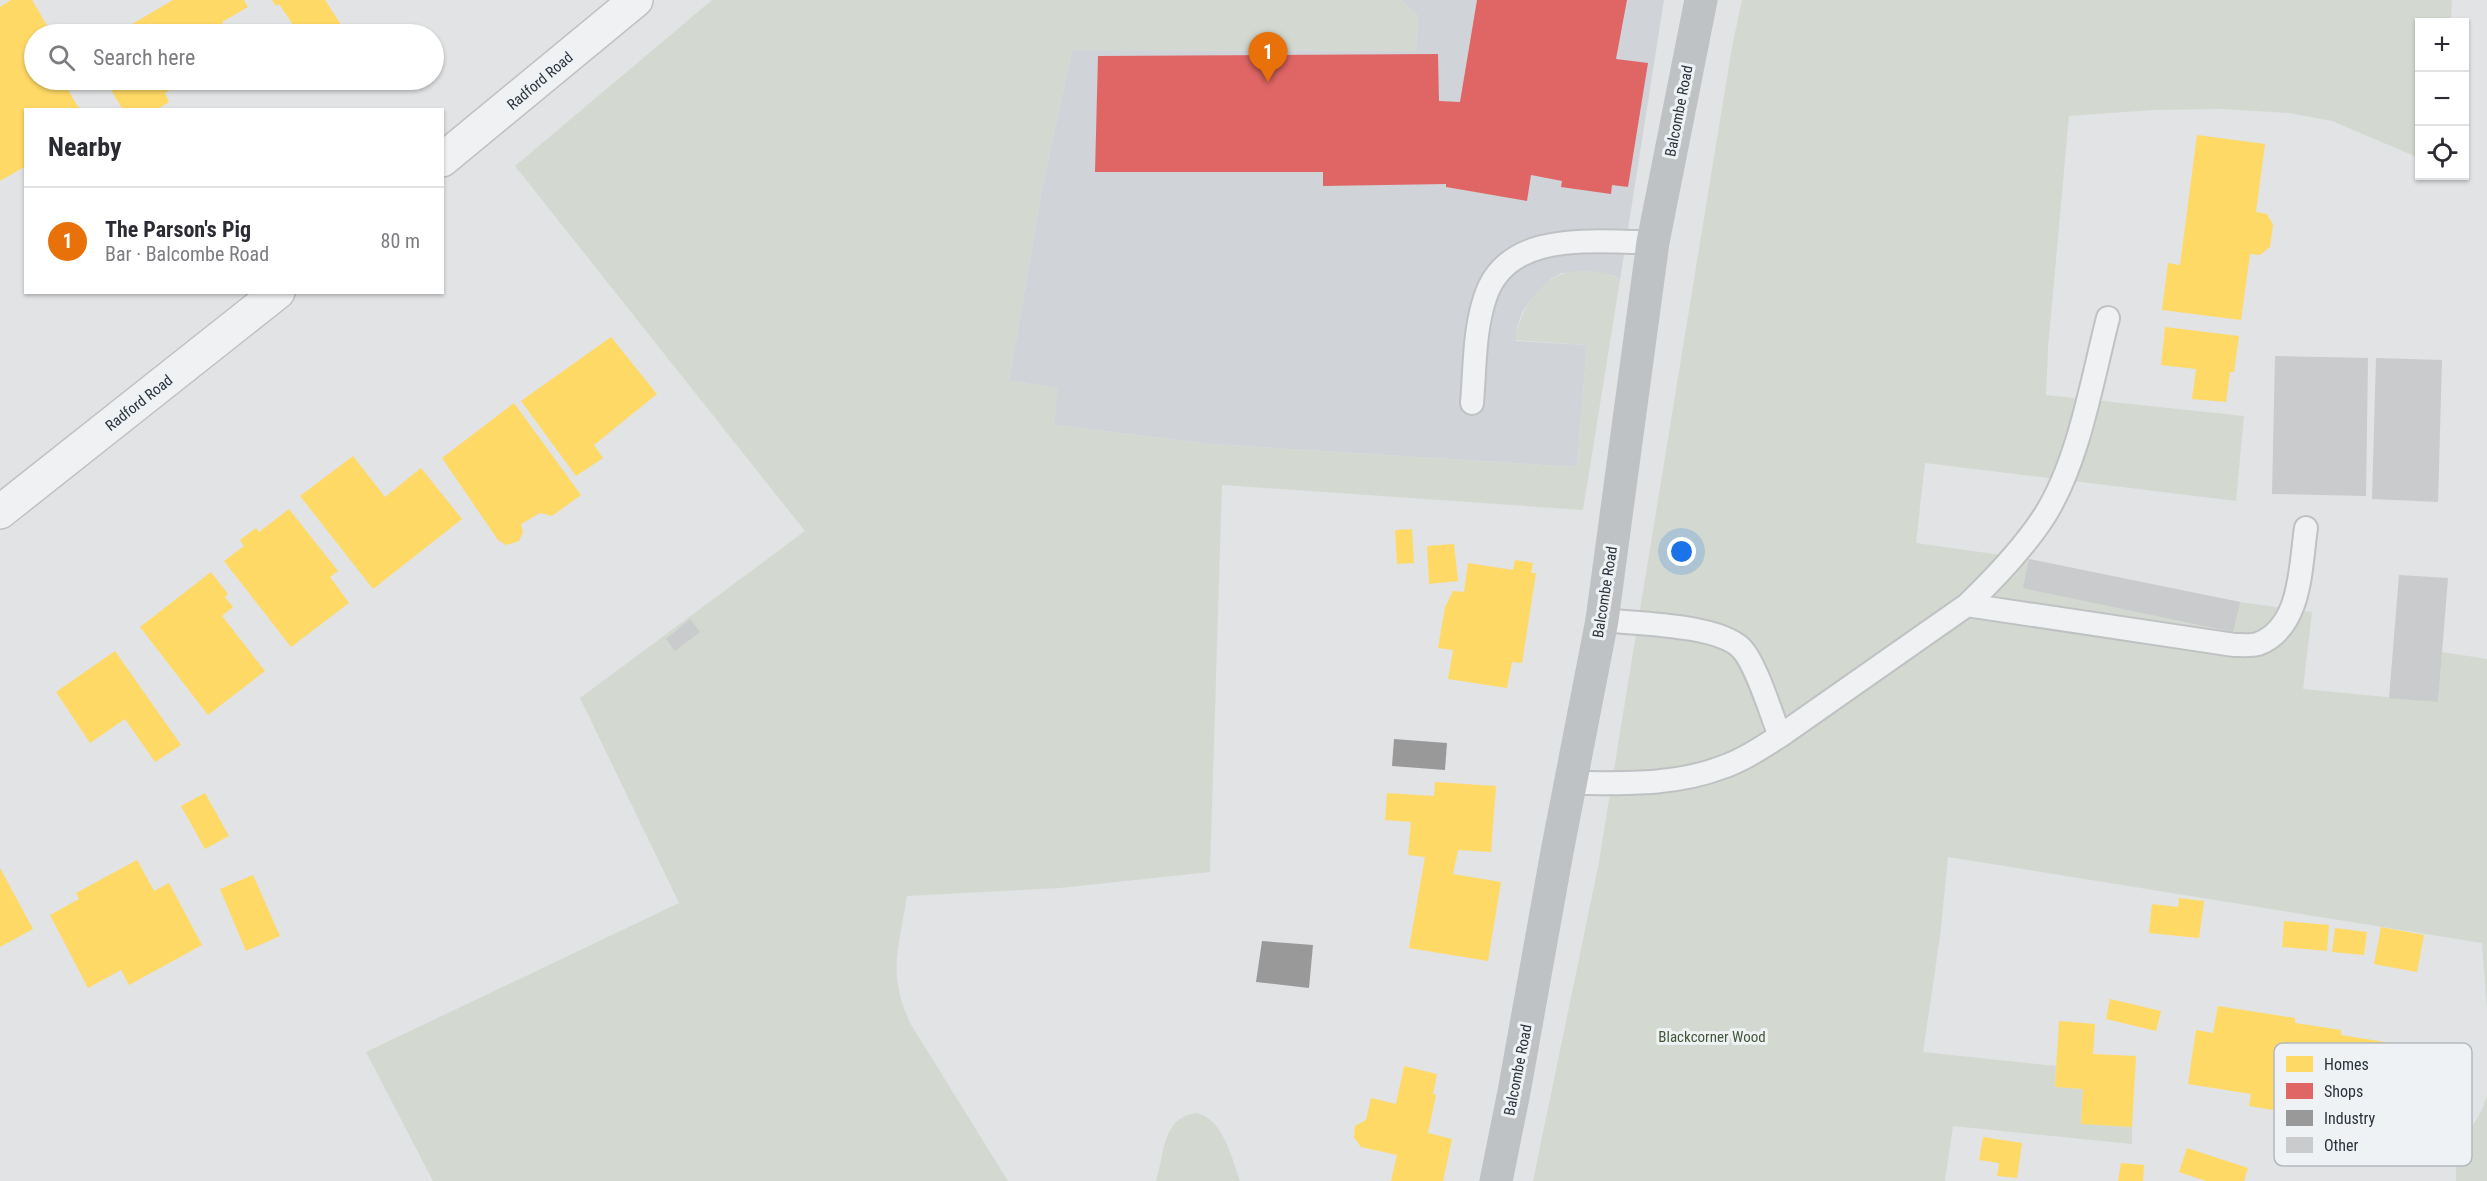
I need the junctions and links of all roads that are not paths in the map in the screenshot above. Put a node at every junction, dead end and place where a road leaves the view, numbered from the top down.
1 (636, 0) edge
2 (1701, 0) edge
3 (444, 158) edge
4 (1653, 242) junction
5 (275, 294) edge
6 (2108, 318) dead end
7 (1472, 402) dead end
8 (0, 512) edge
9 (2306, 528) dead end
10 (1967, 605) junction
11 (1602, 620) junction
12 (1780, 736) junction
13 (1570, 783) junction
14 (1496, 1181) edge

1 - 3 street, Radford Road
2 - 4 main road, Balcombe Road
4 - 7 lane
4 - 11 main road, Balcombe Road
5 - 8 street, Radford Road
6 - 10 lane
9 - 10 lane
10 - 12 lane
11 - 12 lane
11 - 13 main road, Balcombe Road
12 - 13 lane
13 - 14 main road, Balcombe Road

